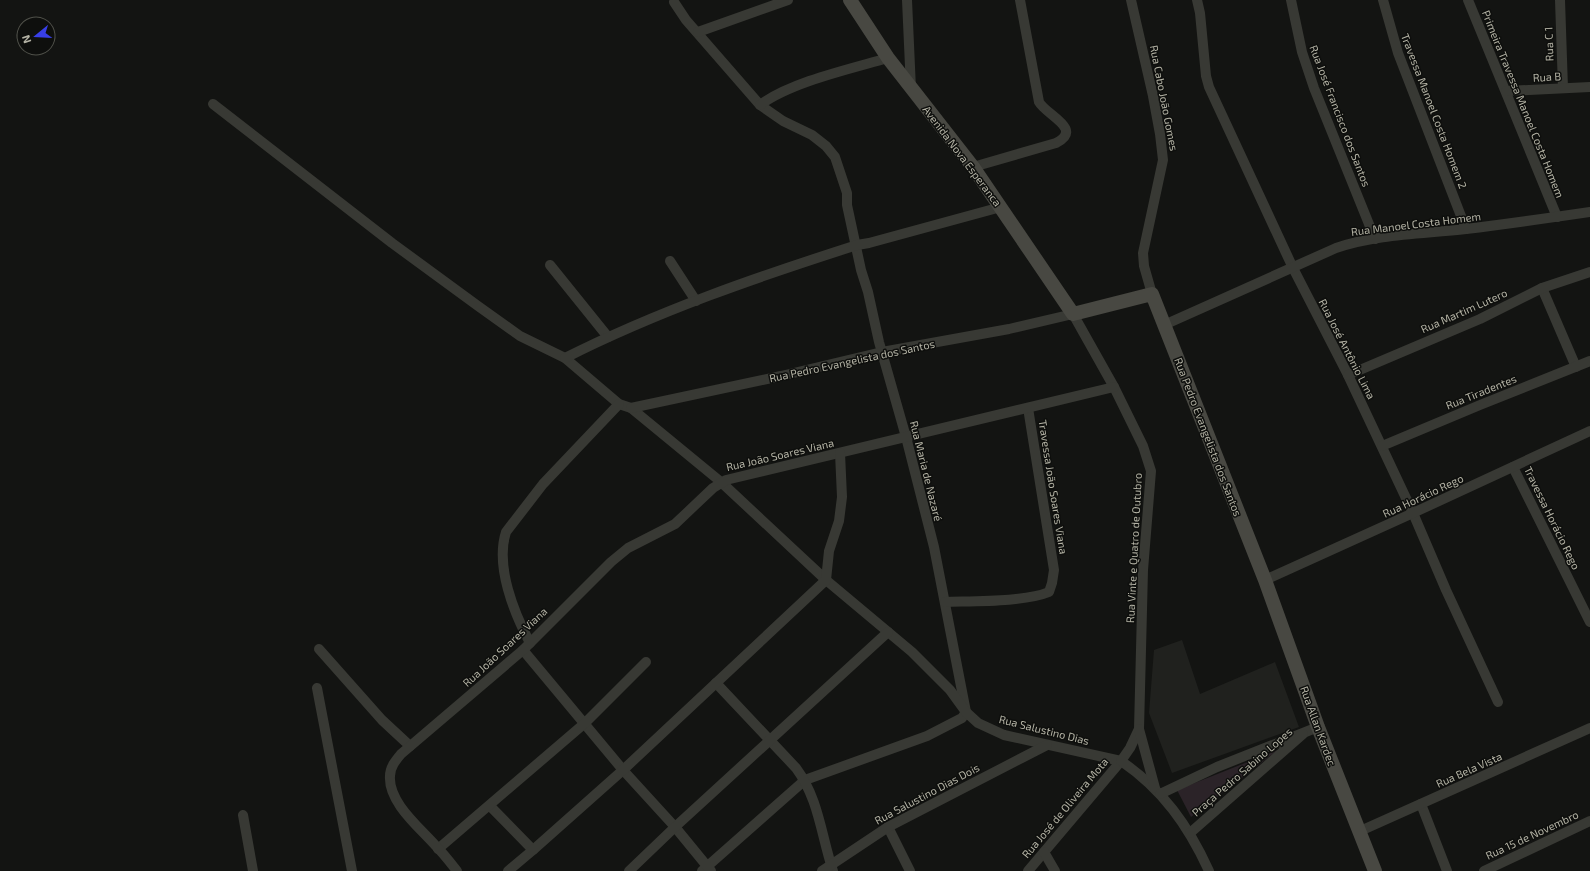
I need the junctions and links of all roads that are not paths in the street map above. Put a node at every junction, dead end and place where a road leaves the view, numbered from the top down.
1 (788, 0) edge
2 (907, 0) edge
3 (1020, 0) edge
4 (1131, 0) edge
5 (1197, 0) edge
6 (1291, 0) edge
7 (1383, 0) edge
8 (1468, 0) edge
9 (1560, 0) edge
10 (853, 1) edge
11 (674, 2) dead end
12 (698, 32) junction
13 (888, 58) junction
14 (1590, 87) edge
15 (911, 88) junction
16 (1563, 88) junction
17 (1506, 91) junction
18 (214, 104) dead end
19 (760, 105) junction
20 (973, 167) junction
21 (1001, 207) junction
22 (1590, 212) edge
23 (1557, 217) junction
24 (1466, 229) junction
25 (1375, 239) junction
26 (857, 245) junction
27 (670, 261) dead end
28 (550, 265) dead end
29 (1293, 268) junction
30 (1590, 272) edge
31 (1542, 288) junction
32 (1152, 294) junction
33 (696, 301) junction
34 (1073, 314) junction
35 (1164, 325) junction
36 (608, 337) junction
37 (882, 352) junction
38 (565, 358) junction
39 (1590, 361) edge
40 (1576, 367) junction
41 (1348, 375) junction
42 (1114, 387) junction
43 (619, 404) junction
44 (631, 408) junction
45 (1028, 408) junction
46 (1590, 431) edge
47 (906, 437) junction
48 (1382, 446) junction
49 (840, 453) junction
50 (1514, 467) junction
51 (721, 482) junction
52 (1413, 513) junction
53 (826, 580) junction
54 (1265, 580) junction
55 (945, 602) junction
56 (1590, 622) edge
57 (888, 632) junction
58 (527, 647) junction
59 (319, 649) dead end
60 (646, 662) dead end
61 (716, 682) junction
62 (317, 688) dead end
63 (1498, 702) dead end
64 (966, 712) junction
65 (585, 723) junction
66 (1313, 728) junction
67 (1590, 728) edge
68 (1139, 729) junction
69 (770, 740) junction
70 (1047, 745) junction
71 (410, 746) junction
72 (1121, 761) junction
73 (623, 770) junction
74 (805, 780) junction
75 (1158, 791) junction
76 (1421, 804) junction
77 (490, 806) junction
78 (243, 815) dead end
79 (1590, 821) edge
80 (675, 827) junction
81 (888, 827) junction
82 (1358, 832) junction
83 (1190, 833) junction
84 (438, 849) junction
85 (533, 850) junction
86 (1044, 852) junction
87 (832, 868) edge
88 (707, 869) edge
89 (1490, 870) edge
90 (253, 871) edge
91 (352, 871) edge
92 (457, 871) edge
93 (508, 871) edge
94 (629, 871) edge
95 (822, 871) edge
96 (910, 871) edge
97 (1028, 871) edge
98 (1055, 871) edge
99 (1209, 871) edge
100 (1375, 871) edge
101 (1447, 871) edge

1 - 12 street
2 - 15 street
3 - 20 street
4 - 32 street, Rua Cabo João Gomes
5 - 29 street, Rua José Antônio Lima
6 - 25 street, Rua José Francisco dos Santos
7 - 24 street, Travessa Manoel Costa Homem 2
8 - 17 street, Primeira Travessa Manoel Costa Homem
9 - 16 street, Rua C 1
10 - 13 main road, Avenida Nova Esperanca
11 - 12 street, Rua Maria de Nazaré
12 - 19 street, Rua Maria de Nazaré
13 - 15 main road, Avenida Nova Esperanca
13 - 19 street
14 - 16 street, Rua B
15 - 20 main road, Avenida Nova Esperanca
16 - 17 street, Rua B
17 - 23 street, Primeira Travessa Manoel Costa Homem
18 - 38 street
19 - 26 street, Rua Maria de Nazaré
20 - 21 main road, Avenida Nova Esperanca
21 - 26 street
21 - 34 main road, Avenida Nova Esperanca
22 - 23 street, Rua Manoel Costa Homem
23 - 24 street, Rua Manoel Costa Homem
24 - 25 street, Rua Manoel Costa Homem
25 - 29 street, Rua Manoel Costa Homem
26 - 33 street
26 - 37 street, Rua Maria de Nazaré
27 - 33 street
28 - 36 street
29 - 35 street, Rua Manoel Costa Homem
29 - 41 street, Rua José Antônio Lima
30 - 31 street, Rua Martim Lutero
31 - 40 street
31 - 41 street, Rua Martim Lutero
32 - 34 main road
32 - 35 main road, Rua Pedro Evangelista dos Santos
33 - 36 street
34 - 37 street, Rua Pedro Evangelista dos Santos
34 - 42 street, Rua Vinte e Quatro de Outubro
35 - 54 main road, Rua Pedro Evangelista dos Santos
36 - 38 street
37 - 44 street, Rua Pedro Evangelista dos Santos
37 - 47 street, Rua Maria de Nazaré
38 - 43 street
39 - 40 street, Rua Tiradentes
40 - 48 street, Rua Tiradentes
41 - 48 street, Rua José Antônio Lima
42 - 45 street, Rua João Soares Viana
42 - 68 street, Rua Vinte e Quatro de Outubro
43 - 44 street
43 - 58 street
44 - 51 street, Rua Salustino Dias
45 - 47 street, Rua João Soares Viana
45 - 55 street, Travessa João Soares Viana
46 - 50 street, Rua Horácio Rego
47 - 49 street, Rua João Soares Viana
47 - 55 street, Rua Maria de Nazaré
48 - 52 street, Rua José Antônio Lima
49 - 51 street, Rua João Soares Viana
49 - 53 street
50 - 52 street, Rua Horácio Rego
50 - 56 street, Travessa Horácio Rego
51 - 53 street, Rua Salustino Dias
51 - 58 street, Rua João Soares Viana
52 - 54 street, Rua Horácio Rego
52 - 63 street, Rua José Antônio Lima
53 - 57 street, Rua Salustino Dias
53 - 61 street
54 - 66 main road, Rua Allan Kardec
55 - 64 street, Rua Maria de Nazaré
57 - 64 street, Rua Salustino Dias
57 - 69 street
58 - 65 street
58 - 71 street, Rua João Soares Viana
59 - 71 street
60 - 65 street
61 - 69 street
61 - 73 street
62 - 91 street
64 - 70 street, Rua Salustino Dias
64 - 74 street
65 - 73 street
65 - 77 street
66 - 75 street
66 - 82 main road, Rua Allan Kardec
66 - 83 street, Praça Pedro Sabino Lopes
67 - 76 street, Rua Bela Vista
68 - 72 street, Rua Vinte e Quatro de Outubro
68 - 75 street, Rua Vinte e Quatro de Outubro
69 - 74 street
69 - 80 street
70 - 72 street, Rua Salustino Dias
70 - 81 street, Rua Salustino Dias Dois
71 - 84 street, Rua João Soares Viana
72 - 75 street, Rua Vinte e Quatro de Outubro
72 - 86 street, Rua José de Oliveira Mota
73 - 80 street
73 - 85 street
74 - 87 street
74 - 88 street
75 - 83 street, Rua Vinte e Quatro de Outubro
76 - 82 street, Rua Bela Vista
76 - 101 street
77 - 84 street
77 - 85 street
78 - 90 street
79 - 89 street, Rua 15 de Novembro
80 - 88 street
80 - 94 street
81 - 87 street, Rua Salustino Dias Dois
81 - 96 street
82 - 100 main road, Rua Allan Kardec
83 - 99 street, Rua Vinte e Quatro de Outubro
84 - 92 street, Rua João Soares Viana
85 - 93 street
86 - 97 street, Rua José de Oliveira Mota
86 - 98 street
87 - 95 street, Rua Salustino Dias Dois

